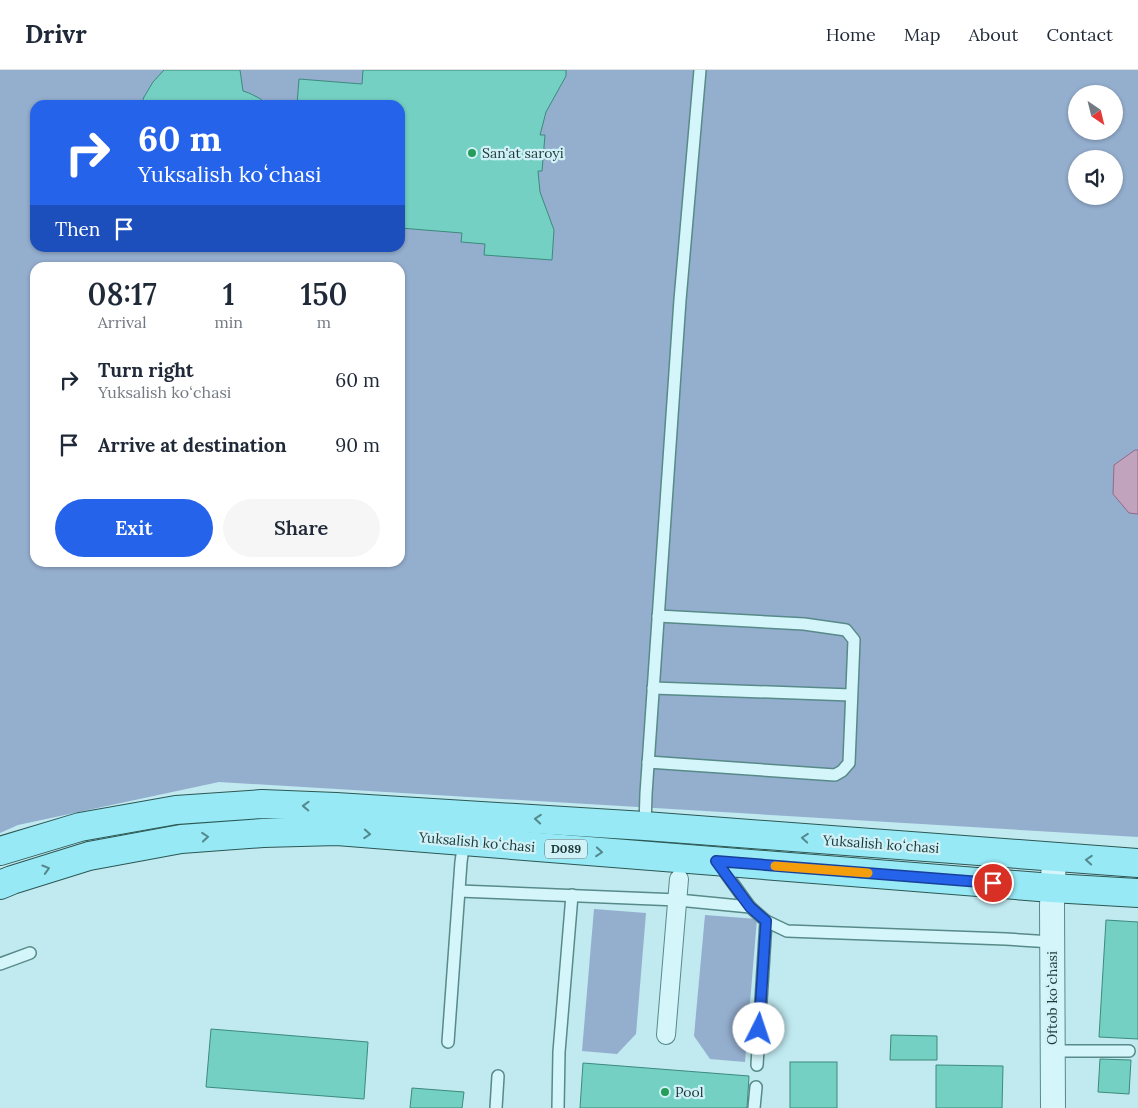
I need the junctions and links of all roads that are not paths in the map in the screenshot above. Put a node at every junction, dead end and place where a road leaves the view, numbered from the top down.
1 (700, 70) edge
2 (658, 616) junction
3 (653, 688) junction
4 (851, 695) junction
5 (648, 762) junction
6 (645, 826) junction
7 (464, 841) junction
8 (0, 851) edge
9 (1054, 857) junction
10 (716, 861) junction
11 (1138, 863) edge
12 (679, 879) dead end
13 (0, 885) edge
14 (1052, 888) junction
15 (459, 891) junction
16 (1138, 893) edge
17 (572, 896) junction
18 (678, 900) junction
19 (750, 907) junction
20 (766, 921) junction
21 (1052, 942) junction
22 (30, 953) dead end
23 (0, 964) edge
24 (666, 1035) dead end
25 (448, 1042) dead end
26 (1129, 1051) dead end
27 (1052, 1052) junction
28 (757, 1065) dead end
29 (498, 1076) dead end
30 (756, 1087) dead end
31 (496, 1108) edge
32 (558, 1108) edge
33 (754, 1108) edge
34 (1053, 1108) edge

1 - 2 lane
2 - 3 lane
2 - 4 lane
3 - 4 lane
3 - 5 lane
4 - 5 lane
5 - 6 lane
6 -> 8 main road, Yuksalish koʻchasi / D089
9 -> 6 main road, Yuksalish koʻchasi / D089
7 -> 10 main road, Yuksalish koʻchasi / D089
13 -> 7 main road, Yuksalish koʻchasi / D089
7 - 15 lane
11 -> 9 main road, Yuksalish koʻchasi / D089
9 - 14 street, Oftob koʻchasi
10 - 14 main road, Yuksalish koʻchasi / D089
10 - 19 lane
12 - 18 street
14 - 16 main road, Yuksalish koʻchasi / D089
14 - 21 street, Oftob koʻchasi
15 - 17 lane
15 - 25 lane
17 - 18 lane
17 - 32 lane
18 - 19 lane
18 - 24 street
19 - 20 lane
20 - 21 lane
20 - 28 lane
21 - 27 street, Oftob koʻchasi
22 - 23 lane
26 - 27 lane
27 - 34 street, Oftob koʻchasi
29 - 31 lane
30 - 33 lane

